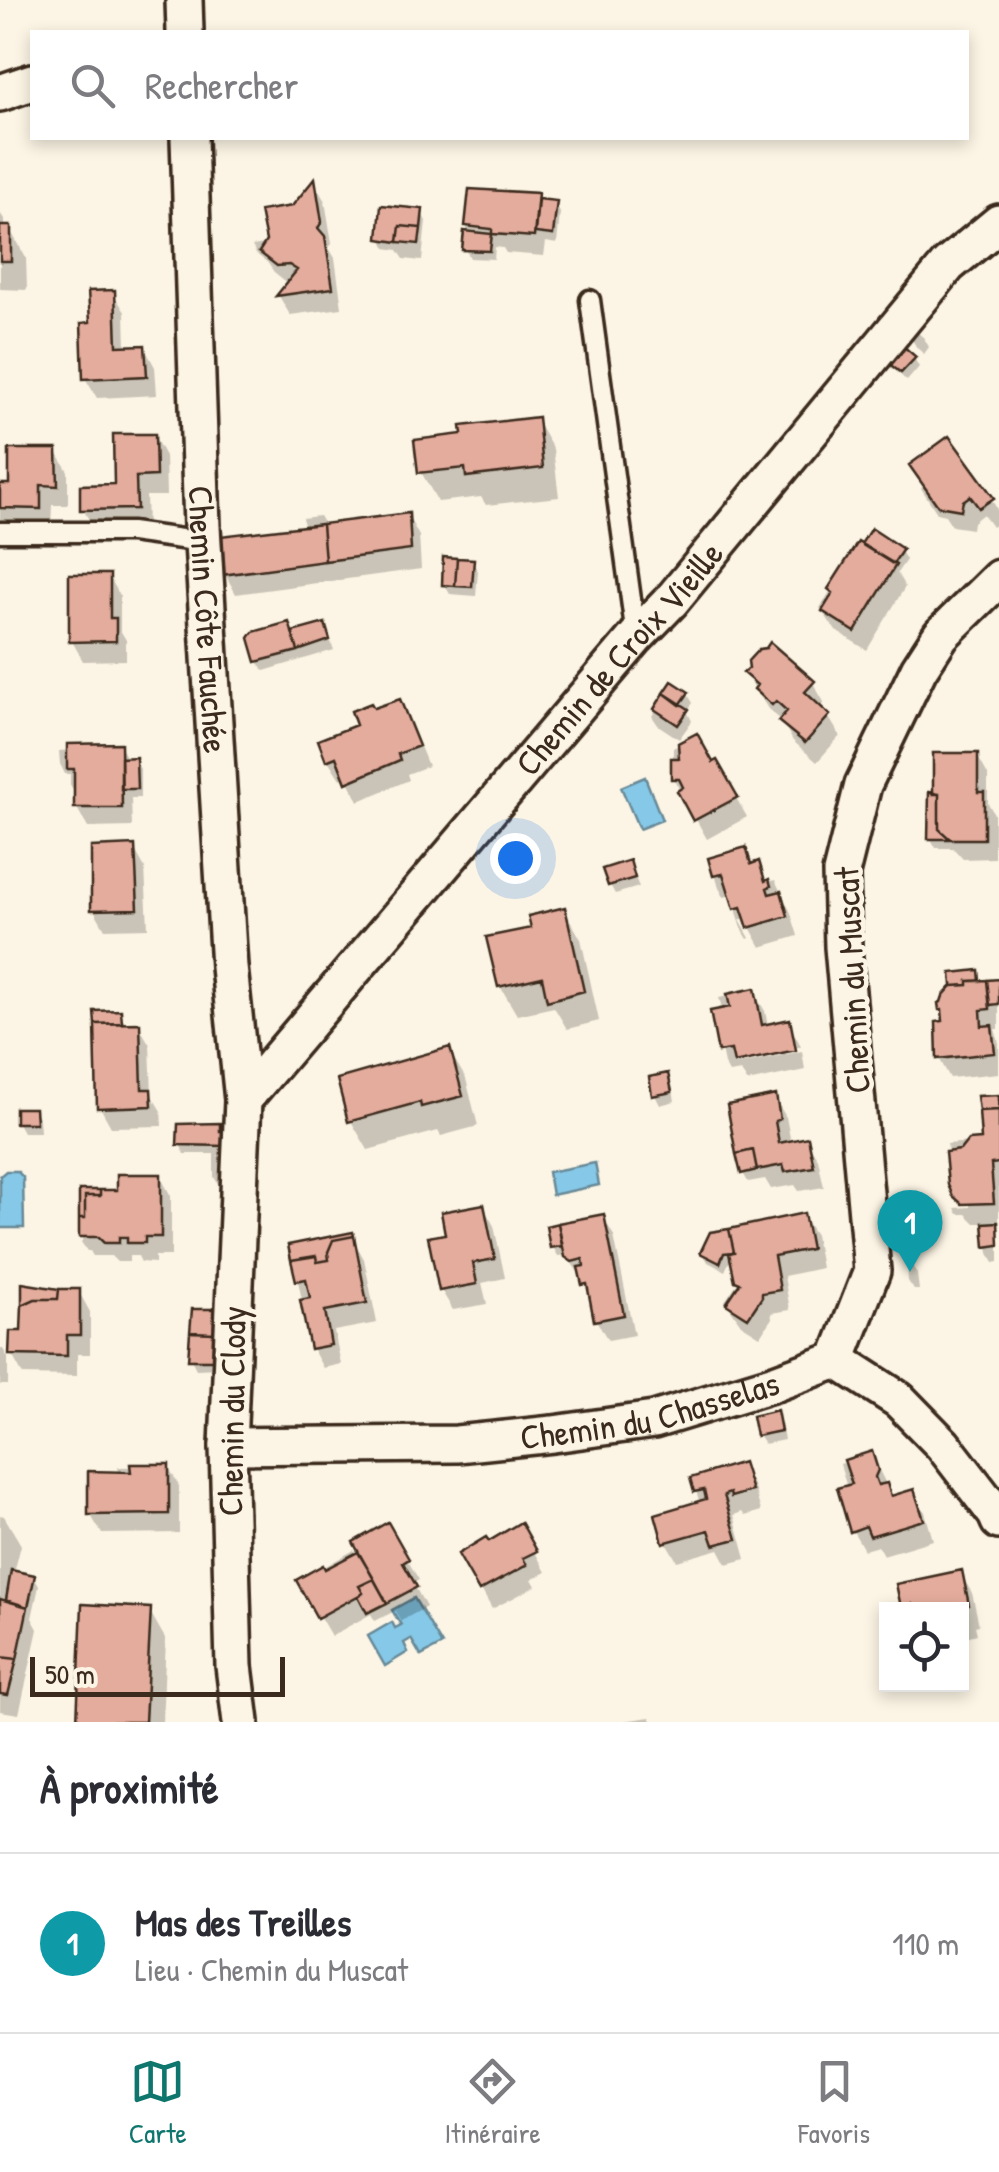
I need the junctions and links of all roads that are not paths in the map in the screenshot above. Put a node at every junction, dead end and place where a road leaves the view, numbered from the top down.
1 (30, 83) edge
2 (0, 93) edge
3 (189, 140) edge
4 (999, 223) edge
5 (590, 300) dead end
6 (0, 532) edge
7 (203, 542) junction
8 (999, 578) edge
9 (636, 637) junction
10 (243, 1100) junction
11 (837, 1360) junction
12 (228, 1446) junction
13 (999, 1522) edge
14 (240, 1722) edge

1 - 2 street
3 - 7 street, Chemin Côte Fauchée
4 - 9 street, Chemin de Croix Vieille
5 - 9 lane
6 - 7 lane
7 - 10 street, Chemin Côte Fauchée
8 - 11 street, Chemin du Muscat
9 - 10 street, Chemin de Croix Vieille
10 - 12 street, Chemin du Clody
11 - 12 street, Chemin du Chasselas
11 - 13 street
12 - 14 street, Chemin du Clody

